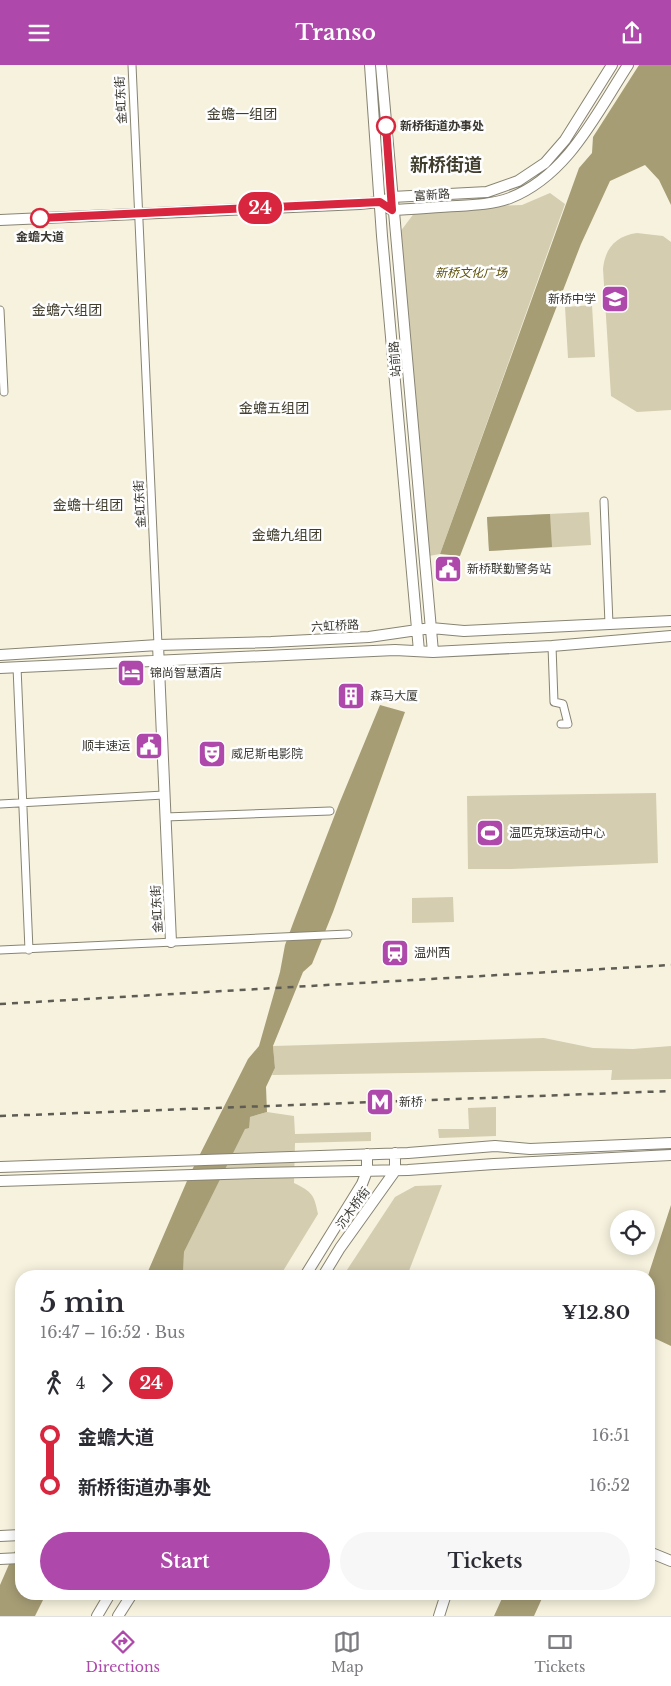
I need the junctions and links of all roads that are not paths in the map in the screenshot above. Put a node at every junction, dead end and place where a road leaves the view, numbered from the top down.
1 (132, 65) edge
2 (370, 65) edge
3 (381, 65) edge
4 (612, 65) edge
5 (628, 65) edge
6 (392, 197) junction
7 (380, 202) junction
8 (392, 210) junction
9 (139, 214) junction
10 (0, 220) edge
11 (0, 310) edge
12 (4, 392) dead end
13 (604, 501) dead end
14 (671, 621) edge
15 (609, 624) junction
16 (431, 628) junction
17 (417, 629) junction
18 (671, 636) edge
19 (158, 645) junction
20 (552, 646) junction
21 (419, 651) junction
22 (433, 652) junction
23 (0, 655) edge
24 (158, 660) junction
25 (17, 667) junction
26 (0, 668) edge
27 (561, 724) dead end
28 (164, 795) junction
29 (22, 803) junction
30 (0, 804) edge
31 (330, 811) dead end
32 (165, 817) junction
33 (348, 933) dead end
34 (171, 942) junction
35 (29, 950) junction
36 (0, 951) edge
37 (671, 1143) edge
38 (395, 1153) junction
39 (367, 1154) junction
40 (671, 1155) edge
41 (0, 1167) edge
42 (367, 1171) junction
43 (395, 1171) junction
44 (0, 1181) edge
45 (309, 1270) edge
46 (327, 1270) edge
47 (655, 1554) edge
48 (15, 1558) edge
49 (0, 1559) edge
50 (671, 1561) edge
51 (106, 1600) edge
52 (128, 1600) edge
53 (444, 1600) edge
54 (97, 1616) edge
55 (118, 1616) edge
56 (439, 1616) edge

1 - 9 street, 金虹东街
2 - 7 street, 站前路
3 - 6 street, 站前路
4 - 6 street, 富新路
5 - 8 street, 富新路
6 - 7 street, 富新路
6 - 8 street, 站前路
7 - 8 street
7 - 9 street
7 - 17 street, 站前路
8 - 16 street, 站前路
9 - 10 street
9 - 19 street, 金虹东街
11 - 12 street
13 - 15 street
14 - 15 street, 六虹桥路
15 - 16 street, 六虹桥路
16 - 17 street, 六虹桥路
16 - 22 street, 站前路
17 - 19 street, 六虹桥路
17 - 21 street, 站前路
18 - 20 street
19 - 23 street, 六虹桥路
19 - 24 street, 金虹东街
20 - 22 street
20 - 27 street
21 - 22 street
21 - 24 street
24 - 25 street
24 - 28 street, 金虹东街
25 - 26 street
25 - 29 street
28 - 29 street
28 - 32 street, 金虹东街
29 - 30 street
29 - 35 street
31 - 32 street
32 - 34 street, 金虹东街
33 - 34 street
34 - 35 street
35 - 36 street
37 - 38 street
38 - 39 street
38 - 43 street
39 - 41 street
39 - 42 street, 沉木桥街
40 - 43 street
42 - 43 street
42 - 44 street
42 - 45 street, 沉木桥街
43 - 46 street, 沉木桥街
47 - 50 street
48 - 49 street
51 - 54 street
52 - 55 street
53 - 56 street

